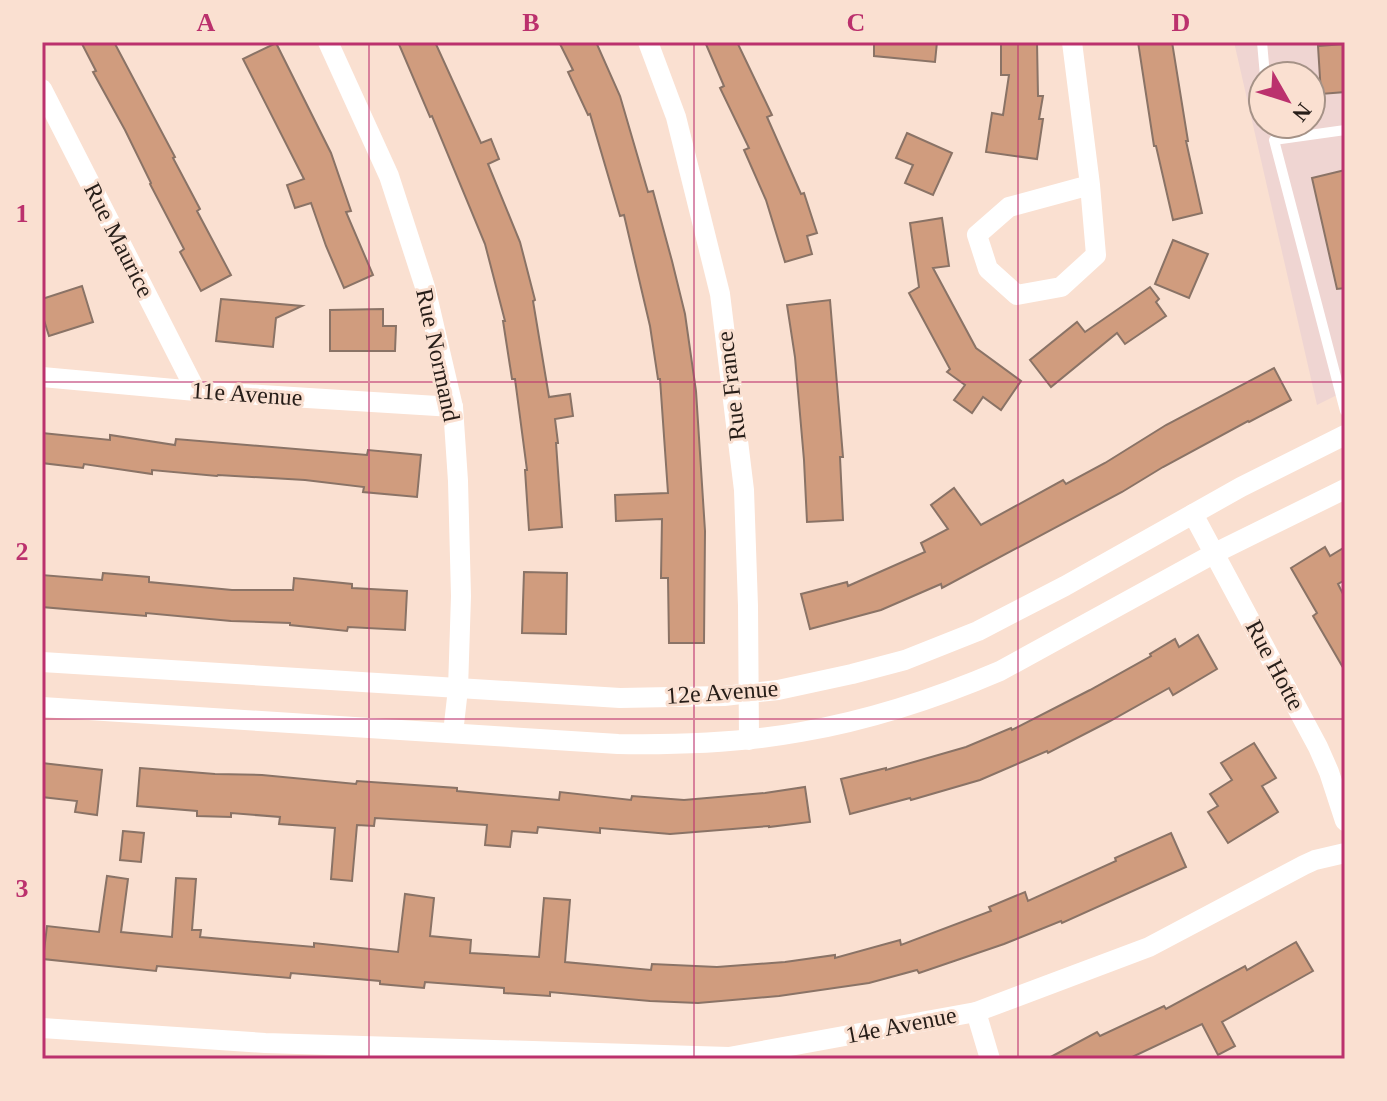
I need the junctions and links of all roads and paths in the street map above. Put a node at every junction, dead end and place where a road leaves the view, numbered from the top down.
1 (328, 42) edge
2 (648, 42) edge
3 (1072, 42) edge
4 (42, 89) edge
5 (1345, 130) edge
6 (1090, 185) junction
7 (1345, 354) edge
8 (1331, 359) junction
9 (42, 377) edge
10 (196, 391) junction
11 (453, 407) junction
12 (1345, 411) edge
13 (1345, 435) edge
14 (1345, 489) edge
15 (1193, 514) junction
16 (1215, 553) junction
17 (42, 662) edge
18 (458, 689) junction
19 (748, 694) junction
20 (42, 707) edge
21 (453, 733) junction
22 (749, 740) junction
23 (1345, 821) edge
24 (1345, 853) edge
25 (976, 1012) junction
26 (42, 1028) edge
27 (265, 1051) edge
28 (990, 1059) edge

1 - 11 street, Rue Normand
2 - 19 street, Rue France
3 - 6 street
4 - 10 street, Rue Maurice
5 - 8 lane
6 - 6 street
7 - 8 lane
8 - 12 lane
9 - 10 street, 11e Avenue
10 - 11 street, 11e Avenue
11 - 18 street, Rue Normand
13 - 15 street, 12e Avenue
14 - 16 street, 12e Avenue
15 - 16 street, Rue Hotte
15 - 19 street, 12e Avenue
16 - 22 street, 12e Avenue
16 - 23 street, Rue Hotte
17 - 18 street, 12e Avenue
18 - 19 street, 12e Avenue
18 - 21 street, Rue Normand
19 - 22 street, Rue France
20 - 21 street, 12e Avenue
21 - 22 street, 12e Avenue
24 - 25 street, 14e Avenue
25 - 27 street, 14e Avenue
25 - 28 street
26 - 27 street, 14e Avenue

